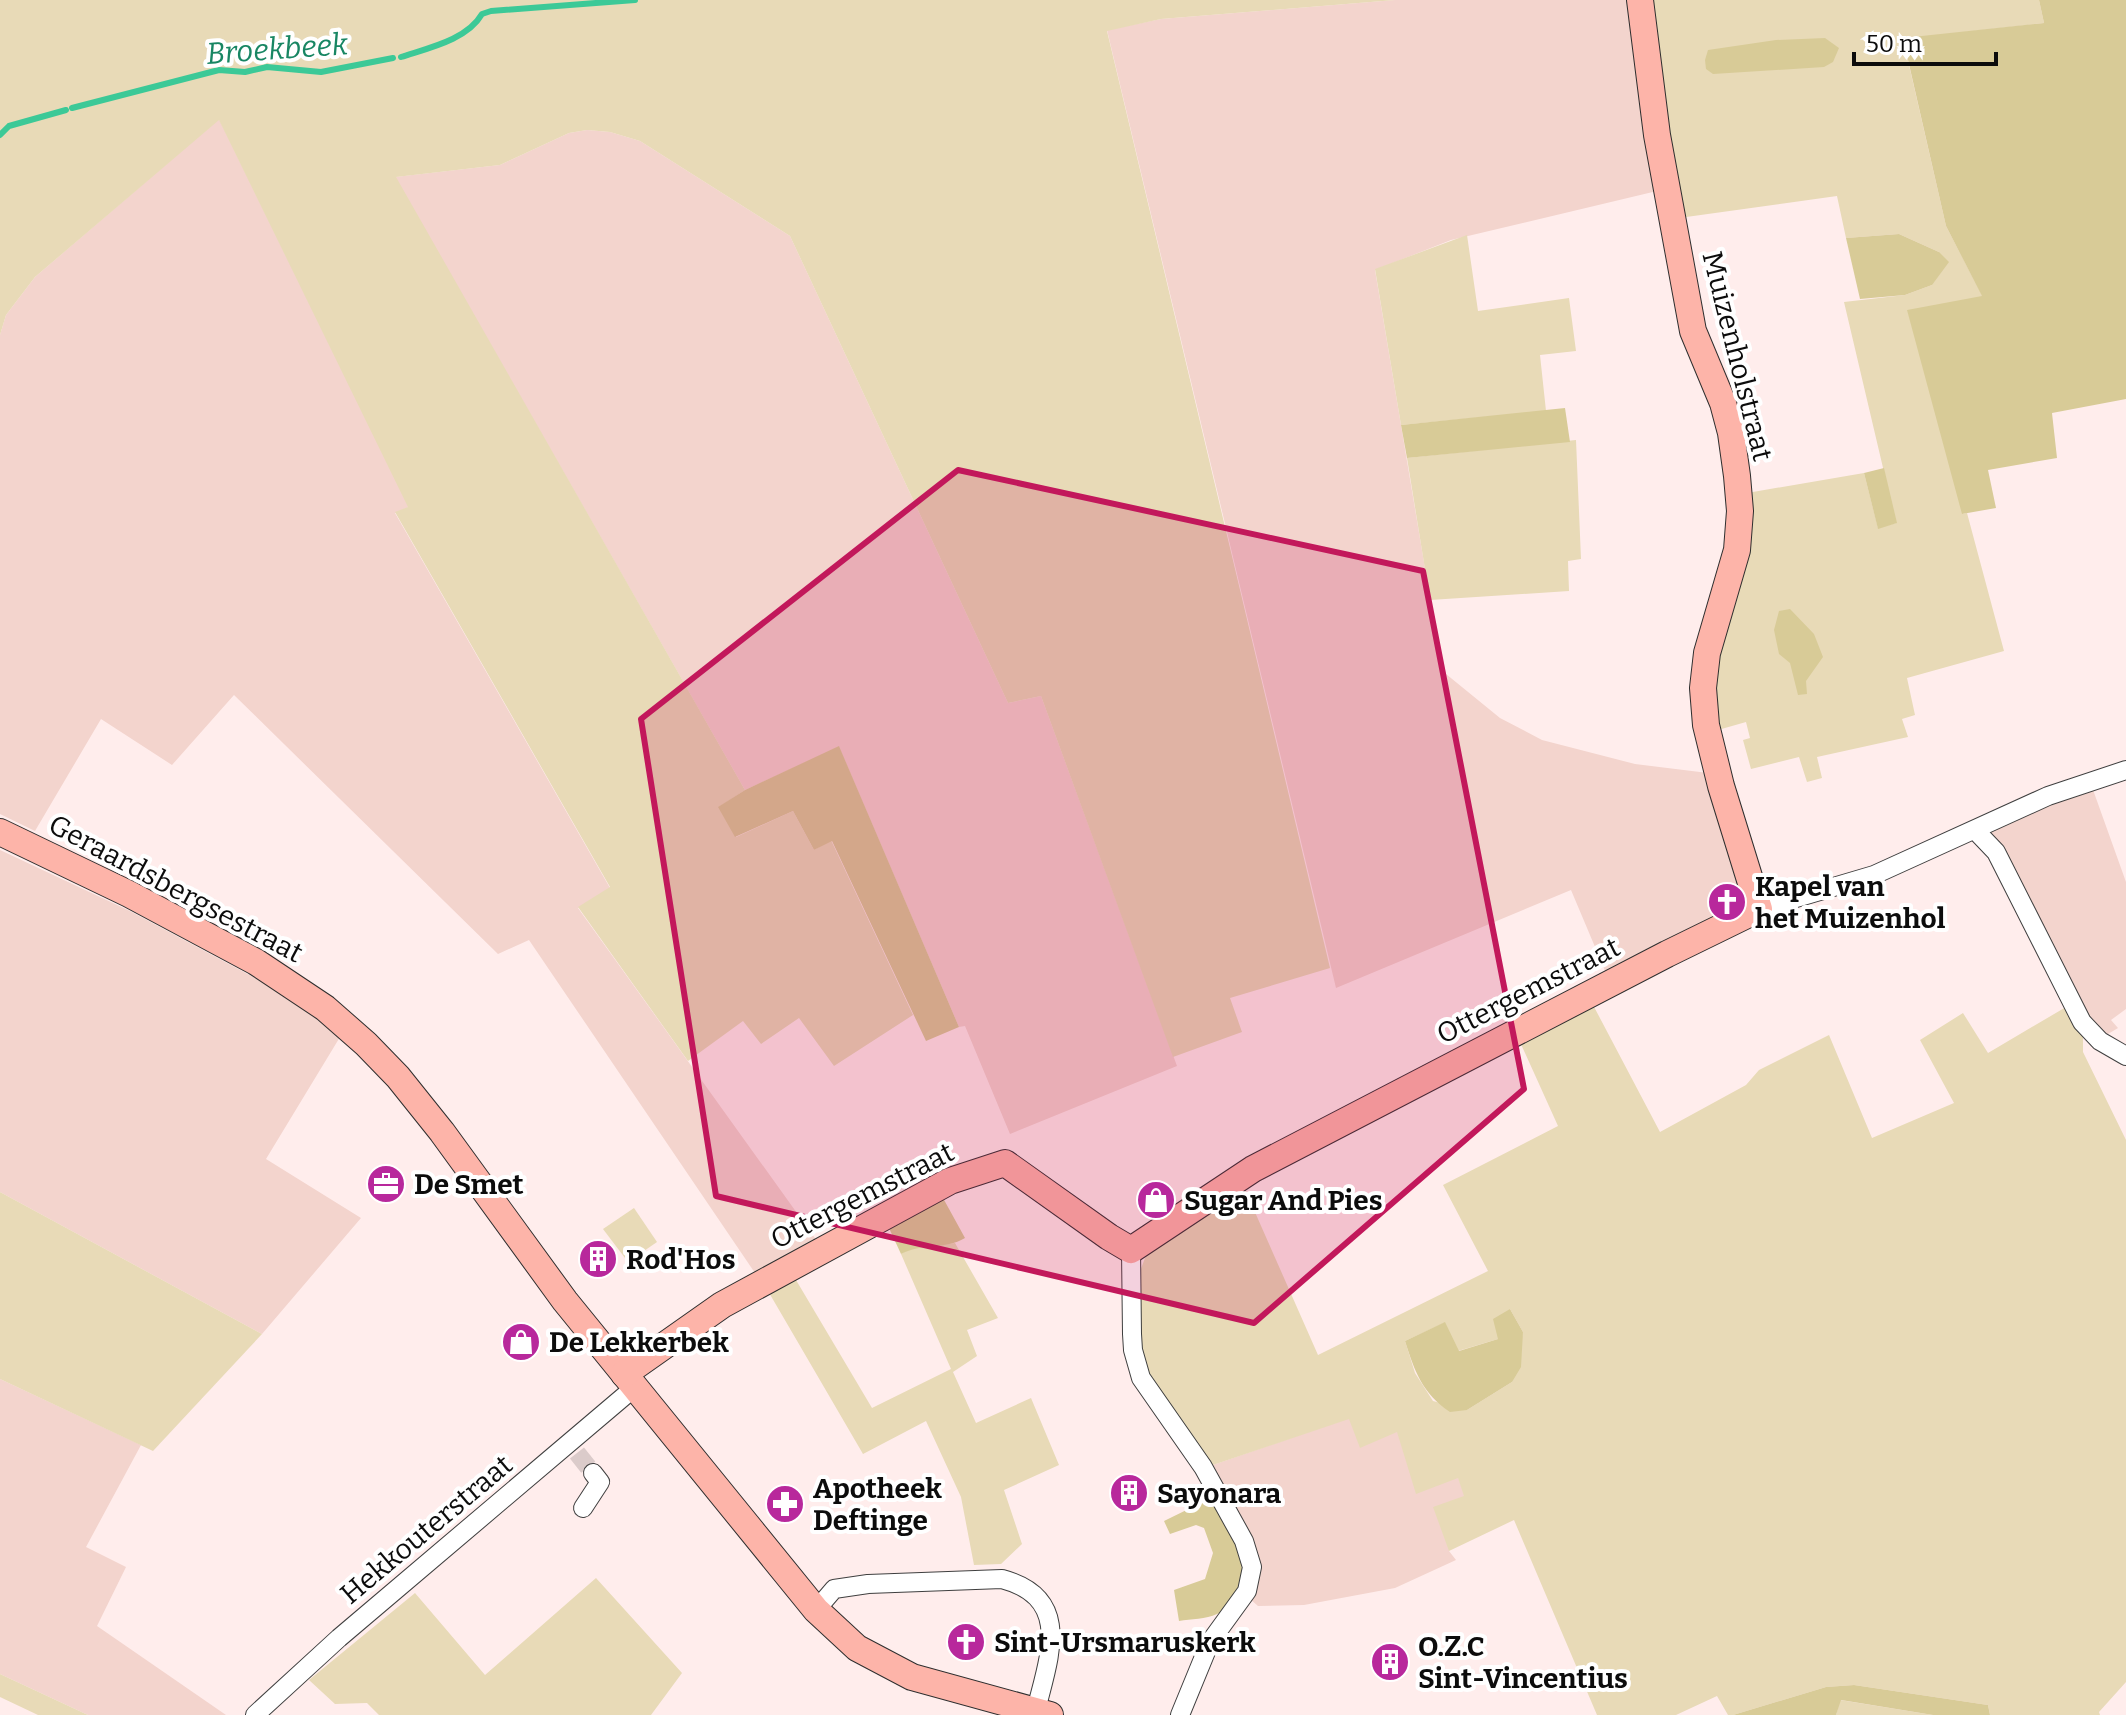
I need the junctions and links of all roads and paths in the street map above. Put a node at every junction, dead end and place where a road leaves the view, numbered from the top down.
1 (1640, 0) edge
2 (2126, 770) edge
3 (1975, 830) junction
4 (0, 832) edge
5 (1759, 909) junction
6 (2126, 1056) edge
7 (1131, 1250) junction
8 (630, 1380) junction
9 (593, 1473) dead end
10 (583, 1508) dead end
11 (816, 1610) junction
12 (1043, 1713) edge
13 (255, 1715) edge
14 (1180, 1715) edge

1 - 5 street, Muizenholstraat
2 - 3 street, Ottergemstraat
3 - 5 street, Ottergemstraat
3 - 6 street
4 - 8 street, Geraardsbergsestraat
5 - 7 street, Ottergemstraat
7 - 8 street, Ottergemstraat
7 - 14 street
8 - 11 street, Geraardsbergsestraat
8 - 13 street, Hekkouterstraat
9 - 10 street
11 - 12 street, Geraardsbergsestraat
11 - 12 street

